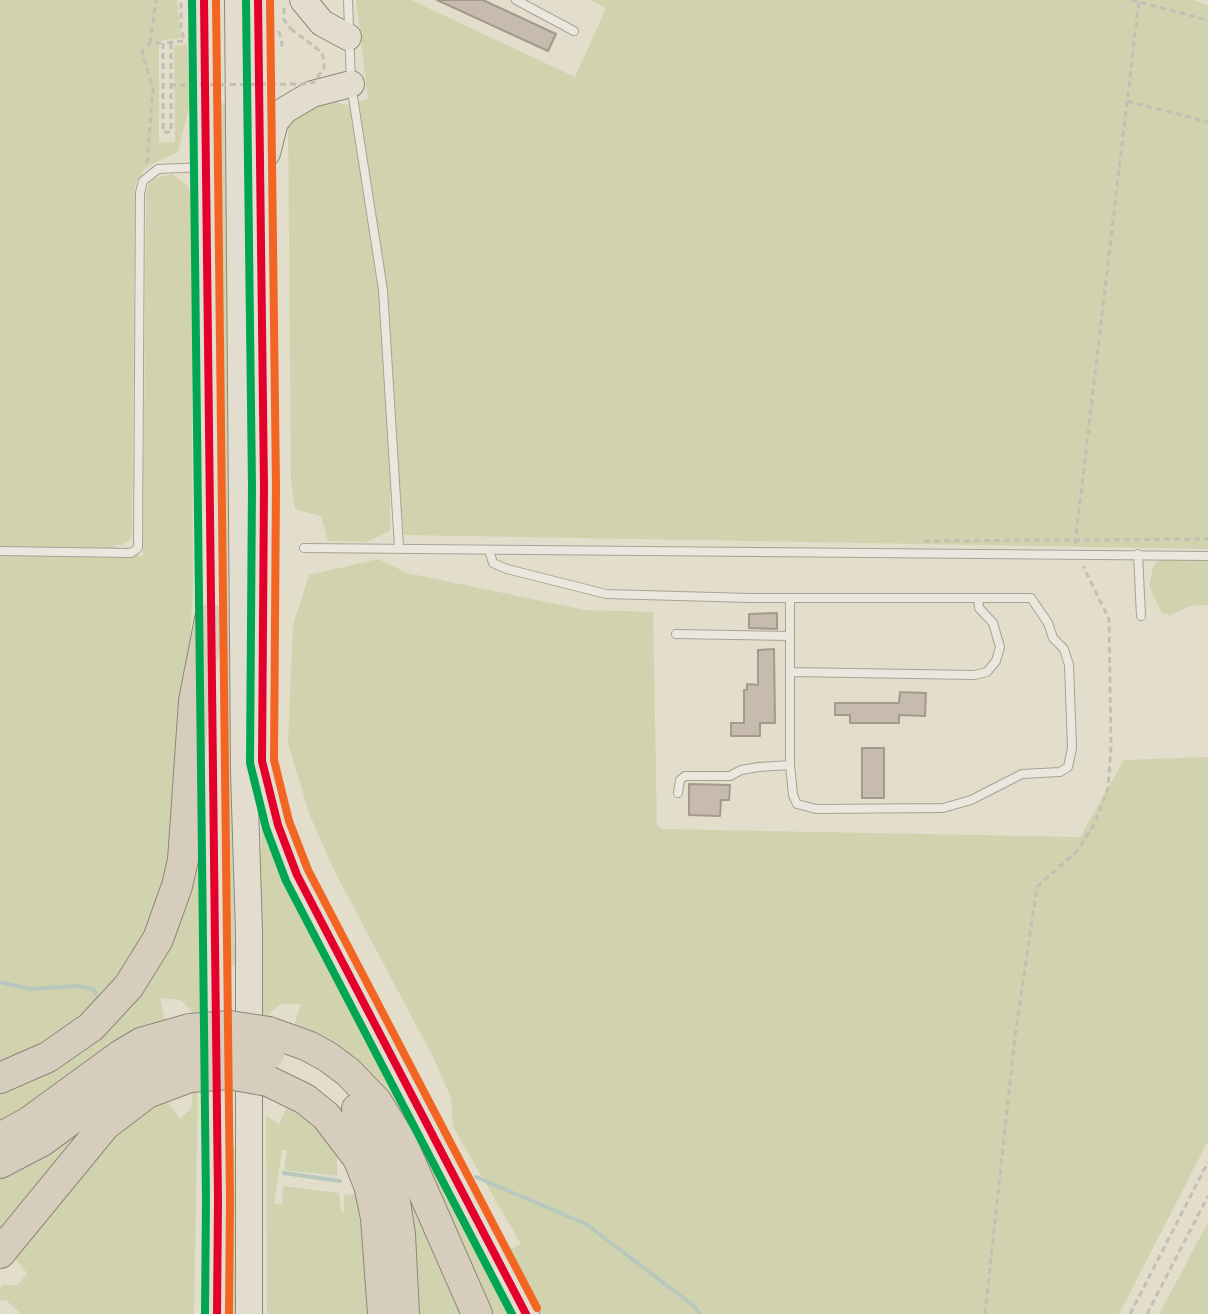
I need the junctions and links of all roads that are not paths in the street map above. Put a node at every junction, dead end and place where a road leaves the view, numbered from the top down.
1 (204, 0) edge
2 (238, 0) edge
3 (258, 0) edge
4 (348, 0) edge
5 (516, 0) edge
6 (294, 6) edge
7 (574, 31) dead end
8 (348, 37) junction
9 (351, 84) junction
10 (204, 167) junction
11 (260, 180) junction
12 (399, 547) junction
13 (304, 548) dead end
14 (489, 550) junction
15 (0, 551) edge
16 (1138, 554) junction
17 (1208, 556) edge
18 (978, 598) junction
19 (790, 599) junction
20 (1141, 616) dead end
21 (210, 619) junction
22 (676, 634) dead end
23 (790, 636) junction
24 (790, 672) junction
25 (262, 761) junction
26 (790, 765) junction
27 (678, 793) dead end
28 (249, 932) junction
29 (190, 1052) junction
30 (269, 1056) junction
31 (0, 1078) edge
32 (0, 1138) edge
33 (0, 1163) edge
34 (0, 1253) edge
35 (217, 1314) edge
36 (249, 1314) edge
37 (383, 1314) edge
38 (404, 1314) edge
39 (477, 1314) edge
40 (526, 1314) edge

1 - 10 main road
2 - 28 main road
3 - 11 main road
4 - 8 lane
5 - 7 lane
6 - 8 main road
8 - 9 lane
9 - 11 main road
9 - 12 lane
10 - 15 lane
10 - 21 main road
11 - 25 main road
12 - 13 lane
12 - 14 lane
14 - 16 lane
14 - 19 lane
16 - 17 lane
16 - 20 lane
18 - 19 lane
18 - 24 lane
18 - 26 lane
19 - 23 lane
21 - 31 highway
21 - 35 main road
22 - 23 lane
23 - 24 lane
24 - 26 lane
25 - 28 main road
25 - 40 main road
26 - 27 lane
28 - 36 main road
29 - 30 highway, bridge
29 - 30 highway, bridge
29 - 32 highway
29 - 33 highway
29 - 34 highway
30 - 37 highway
30 - 38 highway
30 - 39 highway

